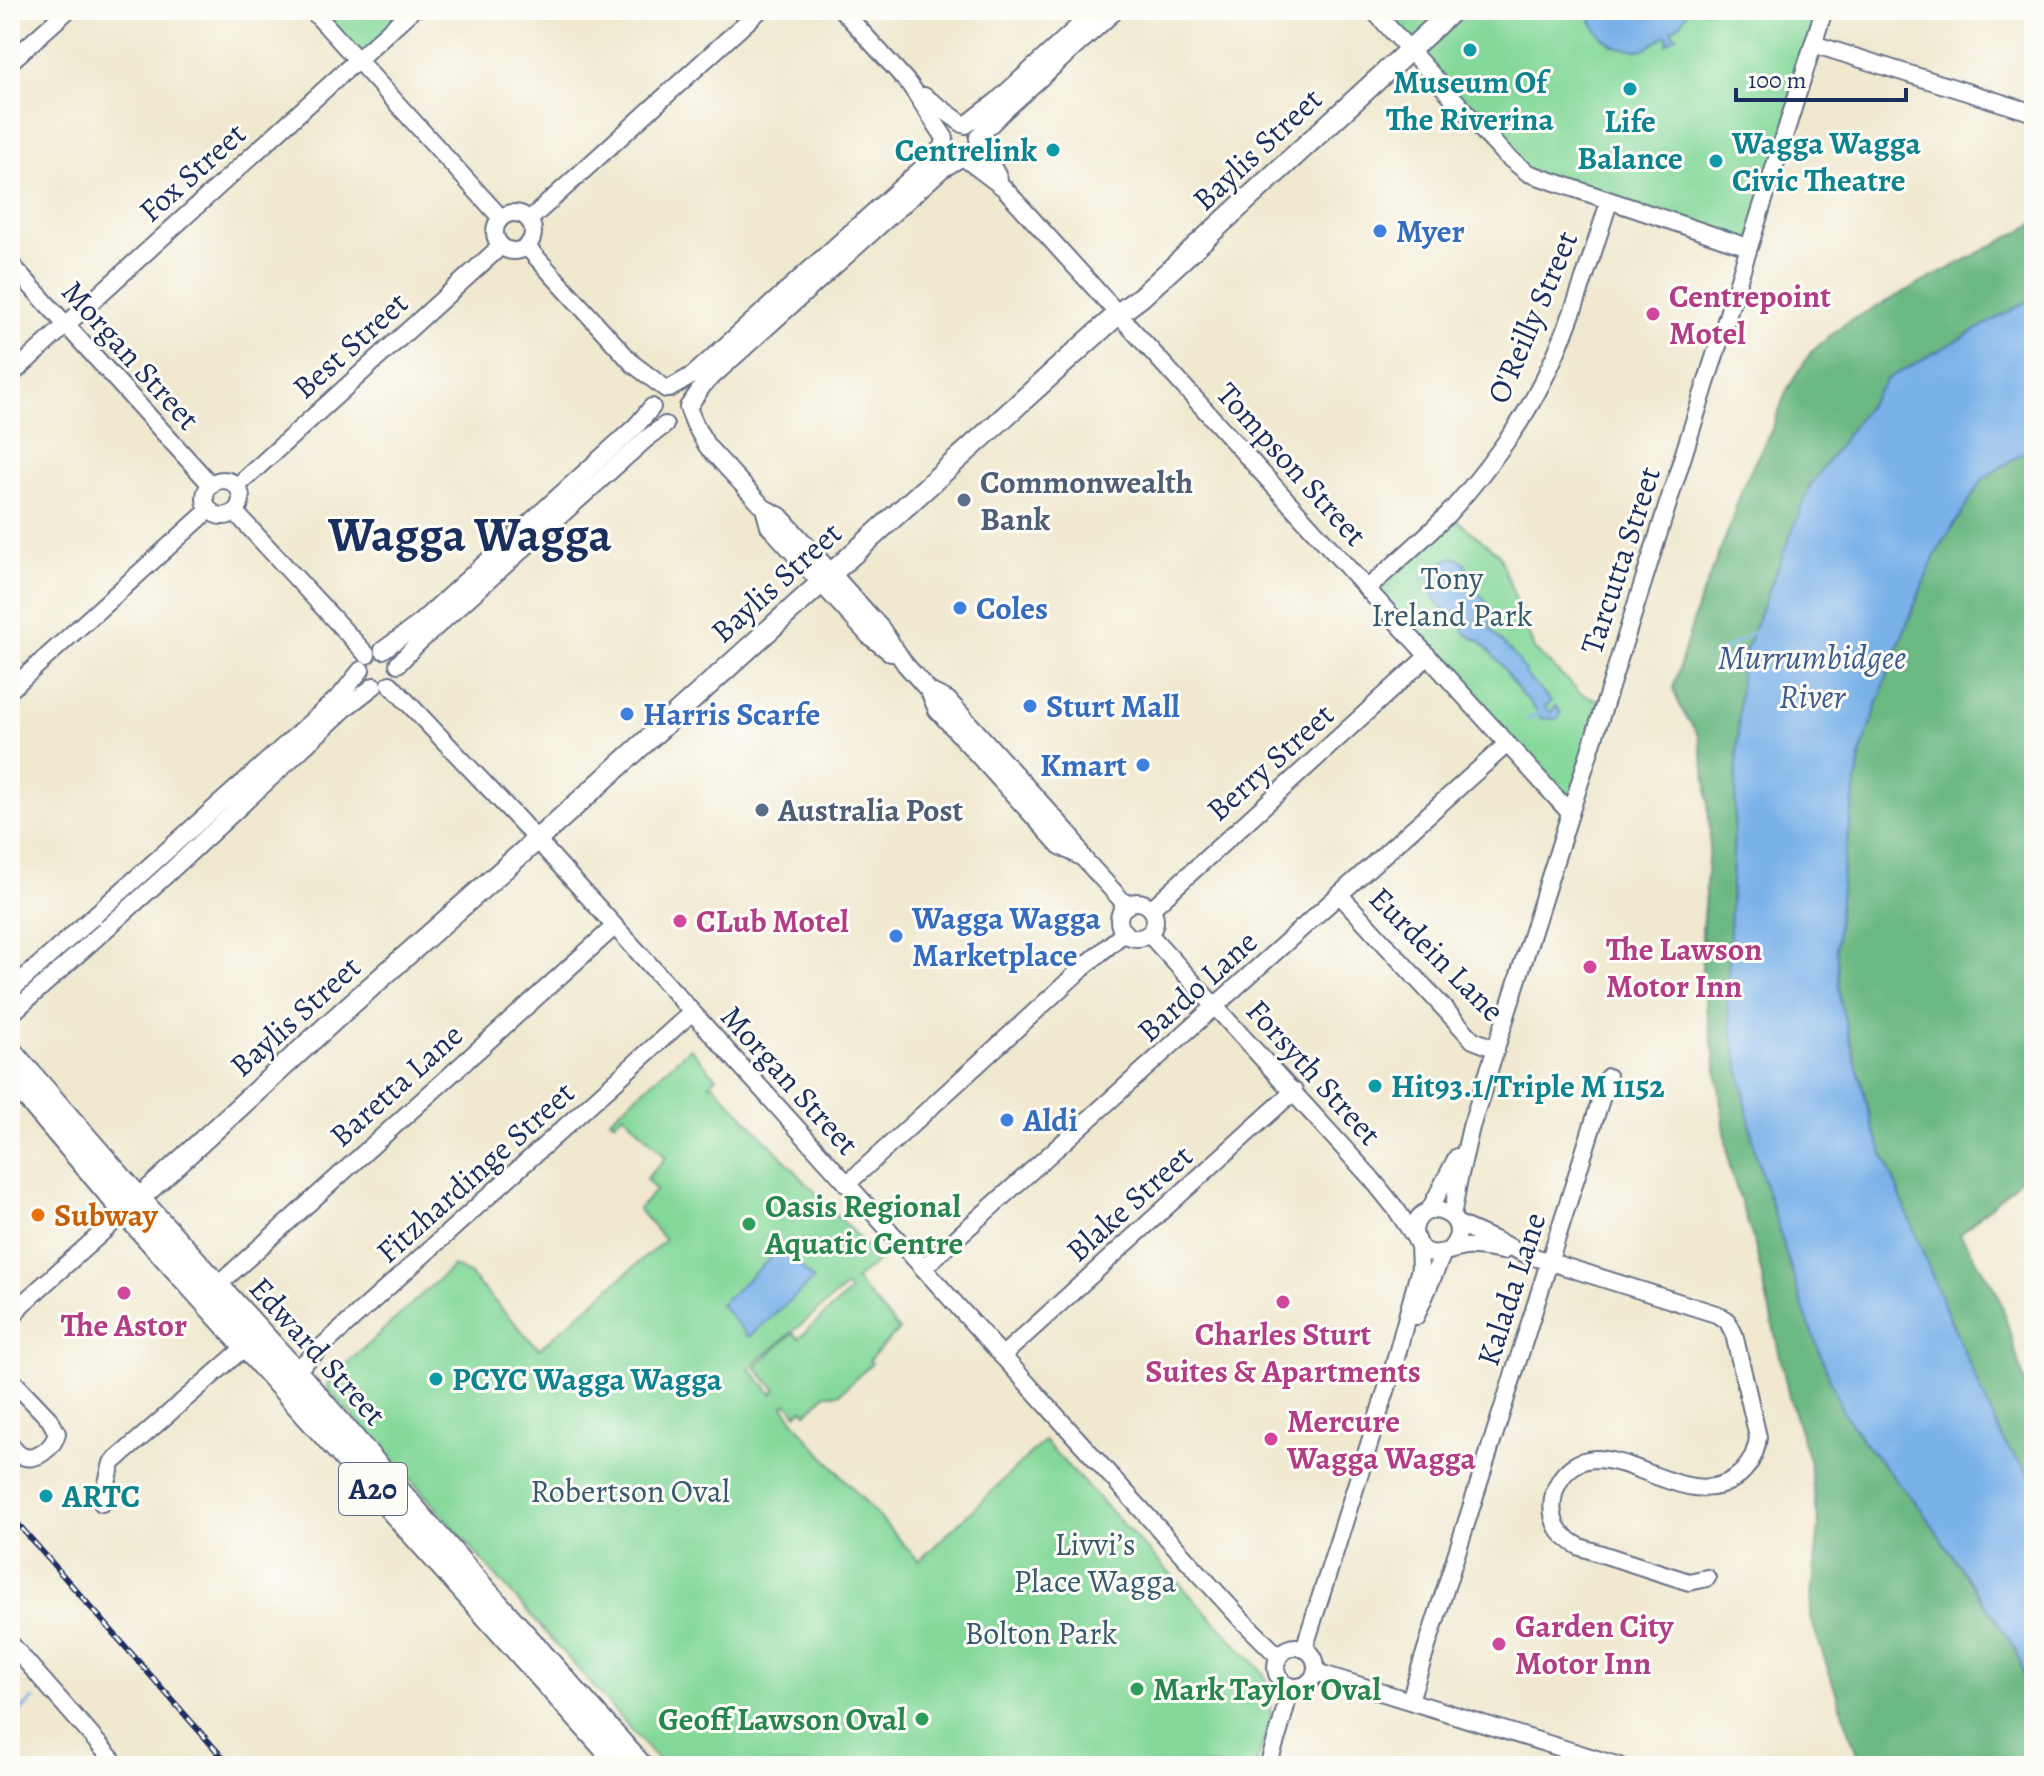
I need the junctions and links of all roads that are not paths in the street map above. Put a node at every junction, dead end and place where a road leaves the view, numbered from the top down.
1 (68, 10) edge
2 (312, 10) edge
3 (412, 10) edge
4 (760, 10) edge
5 (842, 10) edge
6 (1096, 10) edge
7 (1116, 10) edge
8 (1373, 10) edge
9 (1453, 10) edge
10 (1824, 10) edge
11 (1080, 34) junction
12 (1813, 44) junction
13 (1409, 50) junction
14 (357, 60) junction
15 (10, 62) edge
16 (910, 85) junction
17 (2034, 113) edge
18 (971, 131) junction
19 (945, 141) junction
20 (962, 158) junction
21 (1004, 188) junction
22 (1609, 202) junction
23 (884, 211) junction
24 (501, 218) junction
25 (529, 220) junction
26 (501, 246) junction
27 (527, 247) junction
28 (1748, 247) junction
29 (10, 263) edge
30 (1118, 314) junction
31 (66, 325) junction
32 (748, 335) junction
33 (633, 364) junction
34 (10, 376) edge
35 (668, 389) junction
36 (653, 405) junction
37 (688, 409) junction
38 (667, 425) junction
39 (707, 446) junction
40 (597, 473) junction
41 (211, 485) junction
42 (237, 486) junction
43 (209, 510) junction
44 (235, 512) junction
45 (826, 578) junction
46 (1367, 589) junction
47 (458, 597) junction
48 (1428, 656) junction
49 (371, 659) junction
50 (398, 664) junction
51 (382, 685) junction
52 (10, 690) edge
53 (306, 735) junction
54 (1507, 744) junction
55 (1570, 813) junction
56 (206, 827) junction
57 (536, 840) junction
58 (153, 863) junction
59 (164, 877) junction
60 (1340, 895) junction
61 (1127, 906) junction
62 (1151, 909) junction
63 (99, 911) junction
64 (111, 924) junction
65 (614, 927) junction
66 (1125, 932) junction
67 (1149, 934) junction
68 (51, 954) junction
69 (63, 968) junction
70 (10, 991) edge
71 (1217, 1006) junction
72 (691, 1013) junction
73 (10, 1015) edge
74 (1496, 1049) junction
75 (10, 1051) edge
76 (10, 1076) edge
77 (1608, 1077) dead end
78 (1294, 1091) junction
79 (1471, 1127) junction
80 (1371, 1178) junction
81 (847, 1184) junction
82 (132, 1206) junction
83 (1428, 1212) junction
84 (1454, 1220) junction
85 (1418, 1243) junction
86 (1447, 1251) junction
87 (1528, 1255) junction
88 (1550, 1261) junction
89 (923, 1268) junction
90 (217, 1286) junction
91 (15, 1307) edge
92 (10, 1322) edge
93 (246, 1346) junction
94 (1002, 1356) junction
95 (1393, 1369) junction
96 (10, 1378) edge
97 (288, 1378) junction
98 (10, 1445) edge
99 (102, 1503) dead end
100 (1707, 1578) dead end
101 (10, 1643) edge
102 (1304, 1649) junction
103 (1279, 1657) junction
104 (1316, 1672) junction
105 (1291, 1687) junction
106 (1410, 1700) junction
107 (118, 1766) edge
108 (621, 1766) edge
109 (641, 1766) edge
110 (1268, 1766) edge
111 (1619, 1766) edge

1 - 15 street
2 - 14 street
3 - 14 street, Fox Street
4 - 25 street
5 - 16 street, Tompson Street
6 - 11 street
7 - 11 street
8 - 13 street
9 - 13 main road, Baylis Street
10 - 12 street, Tarcutta Street
11 - 18 street
12 - 17 street
12 - 28 street, Tarcutta Street
13 - 22 street
13 - 30 main road, Baylis Street
14 - 24 street
14 - 31 street, Fox Street
16 - 18 street, Tompson Street
16 - 19 street, Tompson Street
18 - 19 street
18 - 20 street
18 - 21 street, Tompson Street
19 - 20 street
19 - 23 street
20 - 21 street, Tompson Street
20 - 23 street
21 - 30 street, Tompson Street
22 - 28 street
22 - 46 street, O'Reilly Street
23 - 32 street
24 - 25 street
24 - 26 street
25 - 27 street
26 - 27 street
26 - 42 street, Best Street
27 - 33 street
28 - 55 street, Tarcutta Street
29 - 31 street, Morgan Street
30 - 45 main road, Baylis Street
30 - 46 street, Tompson Street
31 - 34 street, Fox Street
31 - 41 street, Morgan Street
32 - 35 street
32 - 37 street
33 - 35 street
33 - 36 street
35 - 36 street
35 - 37 street
36 - 38 street
36 - 40 street
37 - 38 street
37 - 39 street
38 - 39 street
38 - 40 street
39 - 45 street
40 - 47 street
41 - 42 street
41 - 43 street
42 - 44 street
43 - 44 street
43 - 52 street
44 - 49 street
45 - 57 main road, Baylis Street
45 - 61 street
46 - 48 street, Tompson Street
47 - 49 street
47 - 50 street
48 - 54 street, Tompson Street
48 - 62 street, Berry Street
49 - 50 street
49 - 51 street
49 - 53 street
50 - 51 street
51 - 53 street
51 - 57 street, Morgan Street
53 - 56 street
54 - 55 street, Tompson Street
54 - 60 street, Bardo Lane
55 - 74 street, Tarcutta Street
56 - 58 street
56 - 59 street
57 - 65 street, Morgan Street
57 - 82 main road, Baylis Street
58 - 59 street
58 - 63 street
59 - 64 street
60 - 71 street, Bardo Lane
60 - 74 street, Eurdein Lane
61 - 62 street
61 - 66 street
62 - 67 street
63 - 64 street
63 - 68 street
64 - 69 street
65 - 72 street, Morgan Street
65 - 90 street, Baretta Lane
66 - 67 street
66 - 81 street
67 - 71 street, Forsyth Street
68 - 69 street
68 - 70 street
69 - 73 street
71 - 78 street, Forsyth Street
71 - 89 street, Bardo Lane
72 - 81 street, Morgan Street
72 - 97 street, Fitzhardinge Street
74 - 79 street, Tarcutta Street
75 - 82 highway, Edward Street / A20
76 - 82 highway, Edward Street / A20
77 - 88 street, Kalada Lane
78 - 80 street, Forsyth Street
78 - 94 street, Blake Street
79 - 83 street, Tarcutta Street
79 - 84 street, Tarcutta Street
80 - 83 street, Forsyth Street
80 - 85 street, Forsyth Street
81 - 89 street, Morgan Street
82 - 90 highway, Edward Street / A20
82 - 91 street
82 - 93 highway, Edward Street / A20
83 - 84 street
83 - 85 street
84 - 86 street
84 - 87 street
85 - 86 street
85 - 95 street
86 - 87 street
86 - 95 street
87 - 88 street
88 - 100 street
88 - 106 street, Kalada Lane
89 - 94 street, Morgan Street
90 - 97 highway, Edward Street / A20
91 - 92 street
93 - 97 highway, Edward Street / A20
93 - 99 street
94 - 103 street, Morgan Street
95 - 102 street
96 - 98 street
97 - 108 highway, Edward Street / A20
97 - 109 highway, Edward Street / A20
101 - 107 street
102 - 103 street
102 - 104 street
103 - 105 street
104 - 105 street
104 - 106 street
105 - 110 street
106 - 111 street

